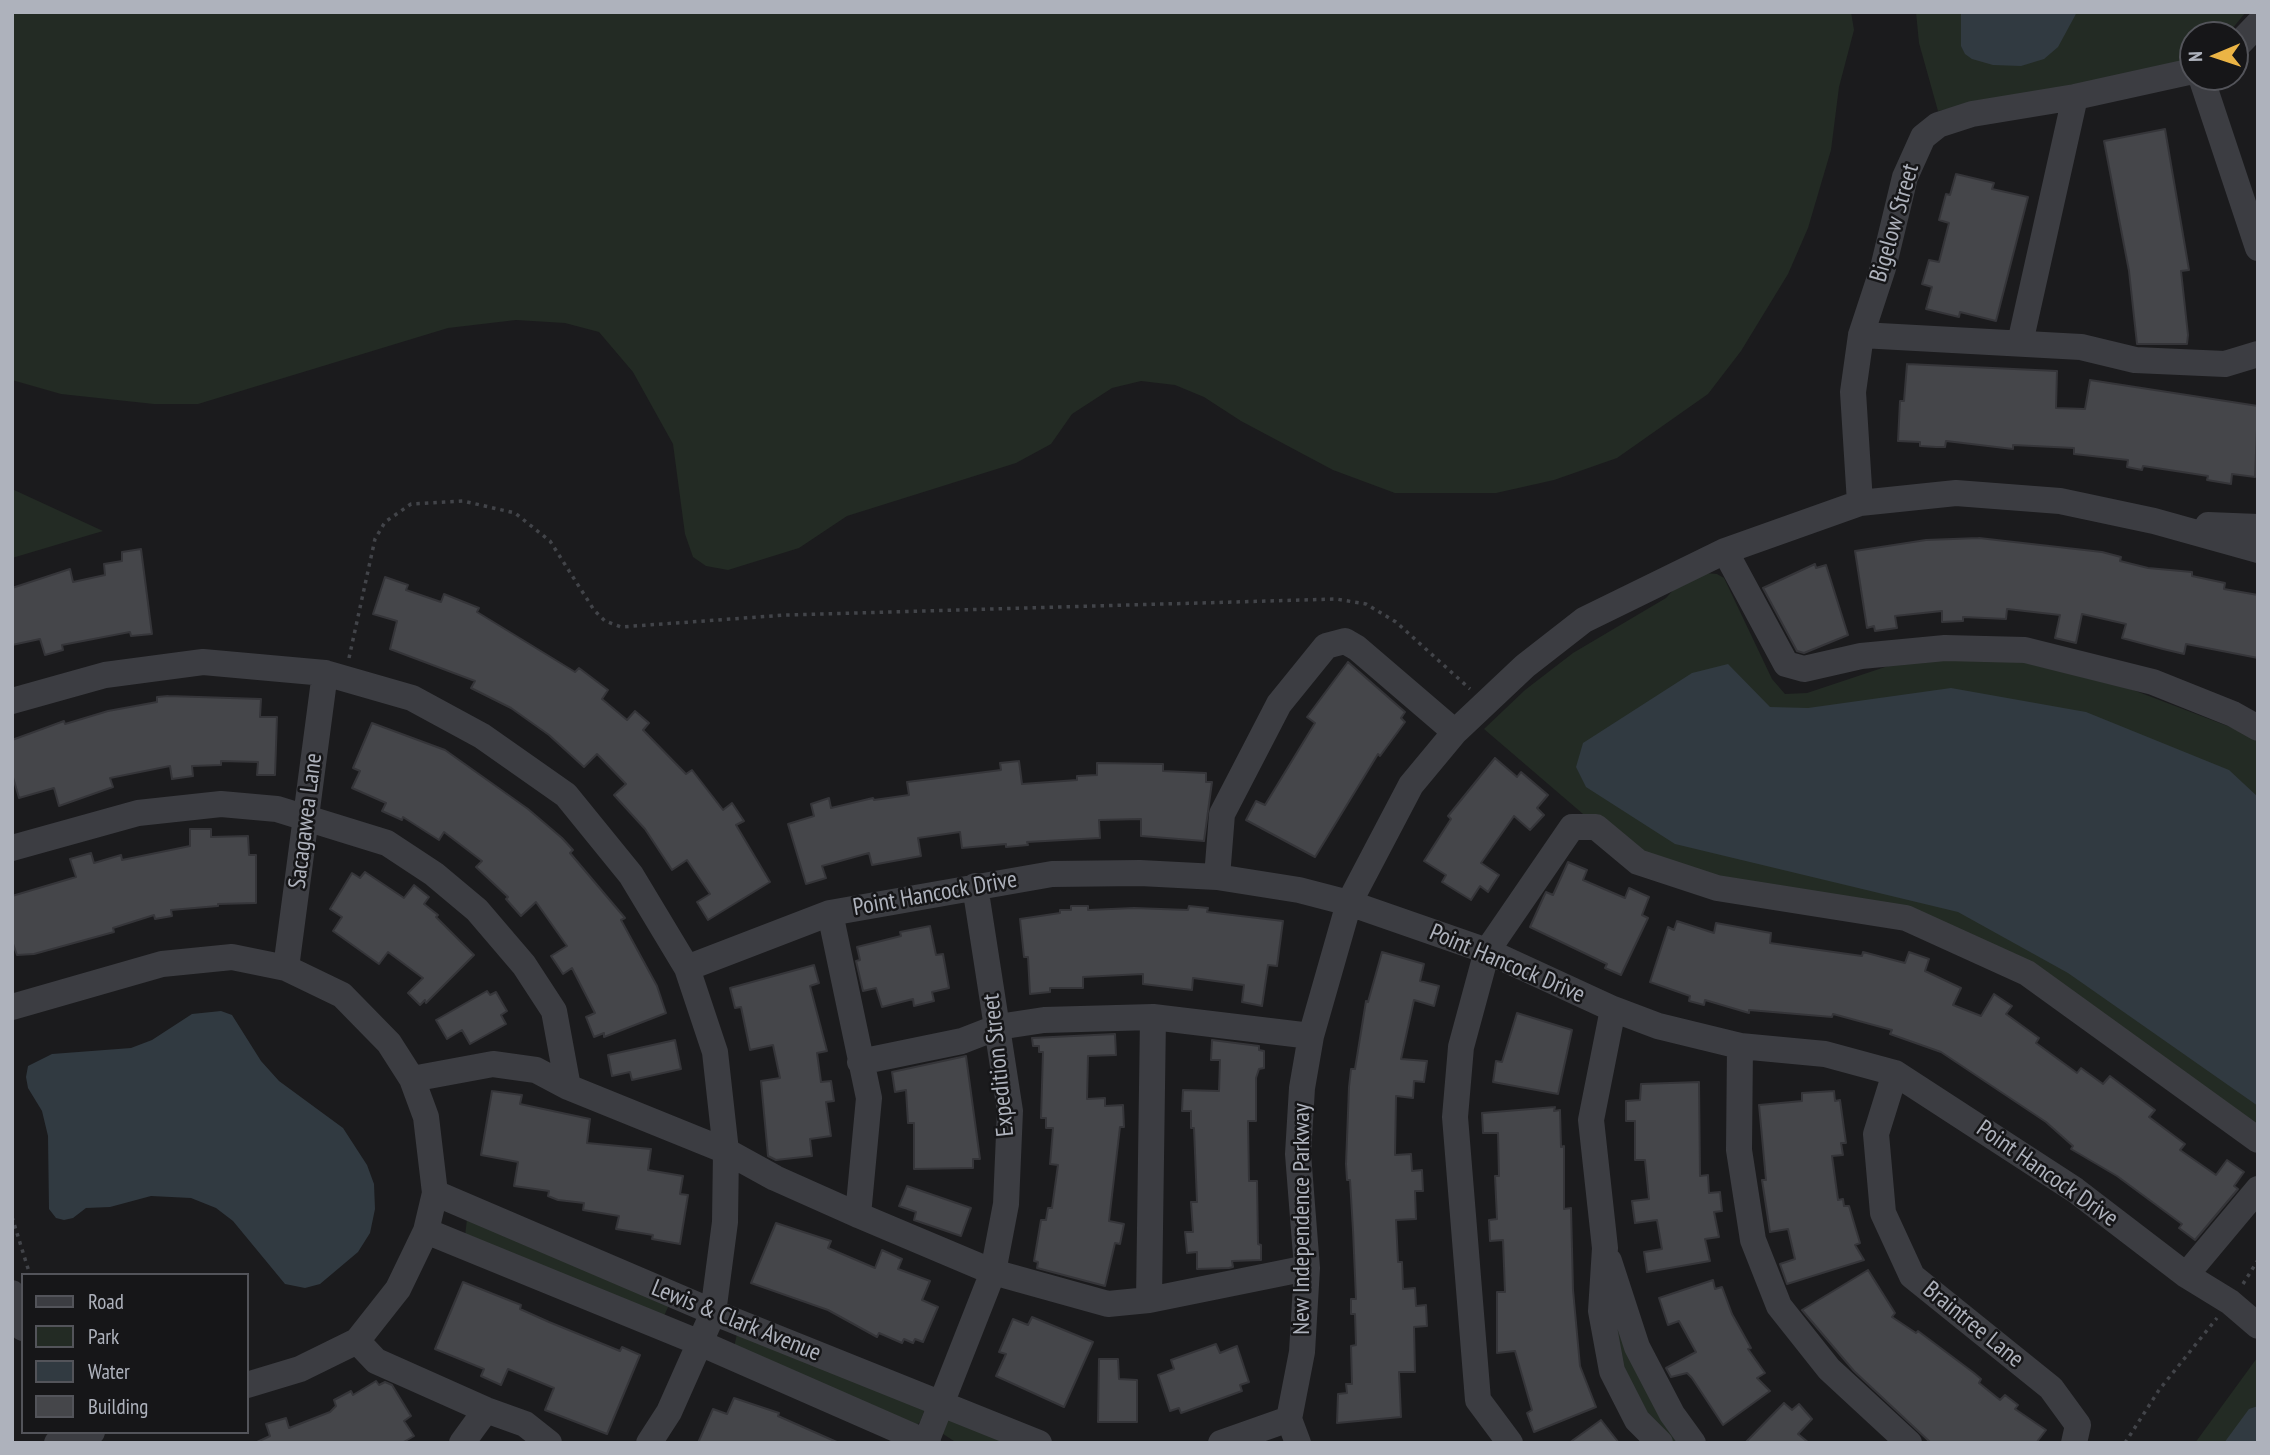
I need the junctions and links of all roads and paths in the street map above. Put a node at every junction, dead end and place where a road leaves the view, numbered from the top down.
1 (2179, 74) edge
2 (2206, 91) edge
3 (2075, 97) junction
4 (2258, 248) edge
5 (1861, 335) junction
6 (2020, 343) junction
7 (2258, 354) edge
8 (1860, 503) junction
9 (2154, 521) junction
10 (2258, 527) edge
11 (2258, 550) edge
12 (1725, 551) junction
13 (335, 675) junction
14 (12, 701) edge
15 (1484, 702) junction
16 (2258, 728) edge
17 (1455, 732) junction
18 (307, 817) junction
19 (12, 849) edge
20 (1217, 877) junction
21 (975, 886) junction
22 (1349, 903) junction
23 (830, 913) junction
24 (1487, 951) junction
25 (286, 968) junction
26 (687, 968) junction
27 (12, 1007) edge
28 (1613, 1009) junction
29 (1153, 1017) junction
30 (998, 1027) junction
31 (1311, 1036) junction
32 (1740, 1046) junction
33 (860, 1062) junction
34 (1895, 1073) junction
35 (412, 1079) junction
36 (568, 1087) junction
37 (2258, 1140) edge
38 (726, 1151) junction
39 (2258, 1189) edge
40 (435, 1193) junction
41 (858, 1215) junction
42 (12, 1217) edge
43 (426, 1231) junction
44 (1605, 1248) junction
45 (2258, 1260) edge
46 (1307, 1268) junction
47 (993, 1272) junction
48 (29, 1273) edge
49 (2186, 1275) junction
50 (12, 1293) edge
51 (1149, 1300) junction
52 (2230, 1301) junction
53 (713, 1312) junction
54 (21, 1322) edge
55 (2258, 1326) edge
56 (357, 1341) junction
57 (700, 1343) junction
58 (248, 1385) edge
59 (943, 1405) junction
60 (486, 1410) junction
61 (1293, 1431) edge
62 (86, 1434) edge
63 (927, 1442) edge
64 (57, 1443) edge
65 (461, 1443) edge
66 (549, 1443) edge
67 (649, 1443) edge
68 (1039, 1443) edge
69 (1221, 1443) edge
70 (1510, 1443) edge
71 (1660, 1443) edge
72 (1693, 1443) edge
73 (1909, 1443) edge
74 (2074, 1443) edge
75 (2125, 1443) edge

1 - 3 street, Bigelow Street
2 - 4 street
3 - 5 street, Bigelow Street
3 - 6 street
5 - 6 street
5 - 8 street, Bigelow Street
6 - 7 street
8 - 9 street, New Independence Parkway
8 - 12 street, New Independence Parkway
9 - 10 street, New Independence Parkway
9 - 11 street, New Independence Parkway
12 - 15 street, New Independence Parkway
12 - 16 street
13 - 14 street
13 - 15 path
13 - 18 street, Sacagawea Lane
13 - 26 street
15 - 17 street, New Independence Parkway
17 - 20 street
17 - 22 street, New Independence Parkway
18 - 19 street
18 - 25 street, Sacagawea Lane
18 - 36 street
20 - 21 street, Point Hancock Drive
20 - 22 street, Point Hancock Drive
21 - 23 street, Point Hancock Drive
21 - 30 street, Expedition Street
22 - 24 street, Point Hancock Drive
22 - 31 street, New Independence Parkway
23 - 26 street, Point Hancock Drive
23 - 33 street
24 - 28 street, Point Hancock Drive
24 - 37 street
24 - 70 street
25 - 27 street
25 - 35 street
26 - 38 street
28 - 32 street, Point Hancock Drive
28 - 44 street
29 - 30 street
29 - 31 street
29 - 51 street
30 - 33 street
30 - 47 street, Expedition Street
31 - 46 street, New Independence Parkway
32 - 34 street, Point Hancock Drive
32 - 73 street
33 - 41 street
34 - 49 street, Point Hancock Drive
34 - 74 street, Braintree Lane
35 - 36 street
35 - 40 street
36 - 38 street
38 - 41 street
38 - 53 street
39 - 49 street
40 - 43 street
40 - 53 street, Lewis & Clark Avenue
41 - 47 street
42 - 48 path
43 - 56 street
43 - 57 street, Lewis & Clark Avenue
44 - 71 street
44 - 72 street
45 - 52 path
46 - 51 street
46 - 61 street, New Independence Parkway
47 - 51 street
47 - 59 street, Expedition Street
49 - 52 street, Point Hancock Drive
50 - 54 street
52 - 55 street, Point Hancock Drive
52 - 75 path
53 - 57 street
53 - 59 street, Lewis & Clark Avenue
56 - 58 street
56 - 60 street
57 - 63 street, Lewis & Clark Avenue
57 - 67 street
59 - 63 street, Expedition Street
59 - 68 street, Lewis & Clark Avenue
60 - 65 street
60 - 66 street
61 - 69 street
62 - 64 street

